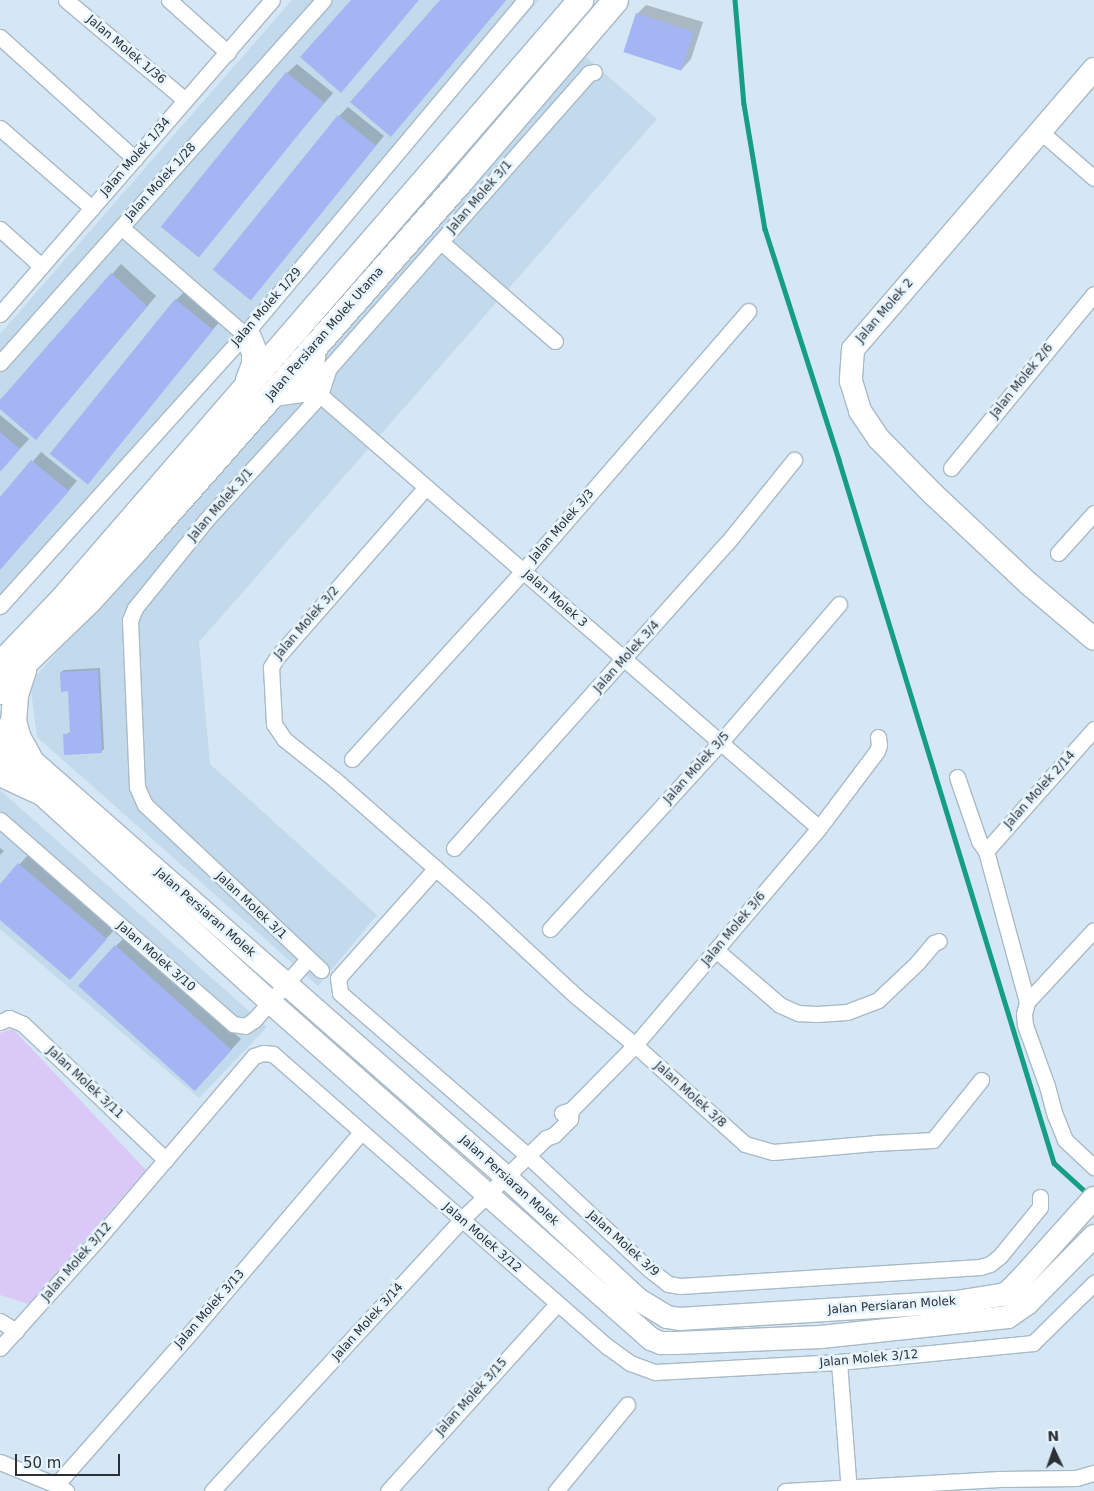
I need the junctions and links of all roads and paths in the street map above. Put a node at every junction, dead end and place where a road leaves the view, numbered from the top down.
1 (66, 0) edge
2 (169, 0) edge
3 (272, 0) edge
4 (322, 0) edge
5 (525, 0) edge
6 (580, 0) edge
7 (615, 0) edge
8 (0, 37) edge
9 (228, 53) junction
10 (1094, 69) edge
11 (594, 72) dead end
12 (186, 100) junction
13 (0, 128) edge
14 (1041, 132) junction
15 (135, 159) junction
16 (1094, 178) edge
17 (92, 208) junction
18 (121, 227) junction
19 (0, 229) edge
20 (441, 242) junction
21 (40, 266) junction
22 (1094, 294) edge
23 (1, 312) edge
24 (748, 312) dead end
25 (288, 335) junction
26 (247, 336) junction
27 (555, 341) dead end
28 (313, 347) junction
29 (271, 355) junction
30 (0, 364) edge
31 (291, 374) junction
32 (248, 382) junction
33 (273, 393) junction
34 (317, 393) junction
35 (794, 460) dead end
36 (951, 468) dead end
37 (426, 487) junction
38 (1094, 513) edge
39 (1058, 553) dead end
40 (523, 571) junction
41 (839, 604) dead end
42 (0, 606) edge
43 (1094, 638) edge
44 (14, 654) edge
45 (625, 660) junction
46 (0, 664) edge
47 (0, 691) edge
48 (1094, 729) edge
49 (0, 730) edge
50 (878, 737) dead end
51 (720, 743) junction
52 (0, 756) edge
53 (29, 758) junction
54 (352, 759) dead end
55 (0, 773) edge
56 (957, 777) dead end
57 (39, 791) junction
58 (0, 820) edge
59 (818, 828) junction
60 (454, 848) dead end
61 (986, 851) junction
62 (436, 868) junction
63 (550, 929) dead end
64 (1094, 930) edge
65 (939, 941) dead end
66 (716, 950) junction
67 (308, 959) junction
68 (321, 970) dead end
69 (286, 984) junction
70 (270, 1002) junction
71 (1027, 1002) junction
72 (0, 1022) edge
73 (635, 1044) junction
74 (981, 1080) dead end
75 (361, 1132) junction
76 (527, 1155) junction
77 (1091, 1158) edge
78 (166, 1160) junction
79 (505, 1176) junction
80 (486, 1194) junction
81 (1040, 1197) dead end
82 (1082, 1211) edge
83 (461, 1220) junction
84 (1093, 1238) edge
85 (1094, 1283) edge
86 (556, 1304) junction
87 (0, 1320) edge
88 (16, 1331) junction
89 (0, 1348) edge
90 (839, 1362) junction
91 (627, 1405) dead end
92 (0, 1462) edge
93 (1094, 1472) edge
94 (1000, 1485) edge
95 (61, 1488) edge
96 (849, 1489) edge
97 (212, 1491) edge
98 (388, 1491) edge
99 (556, 1491) edge
100 (785, 1491) edge

1 - 12 street, Jalan Molek 1/36
2 - 9 street
3 - 9 street, Jalan Molek 1/34
4 - 18 street, Jalan Molek 1/28
5 - 26 street, Jalan Molek 1/29
6 - 25 main road
7 - 28 main road, Jalan Persiaran Molek Utama
8 - 15 street
9 - 12 street, Jalan Molek 1/34
10 - 14 main road, Jalan Molek 2
11 - 20 street, Jalan Molek 3/1
12 - 15 street, Jalan Molek 1/34
13 - 17 street
14 - 16 street
14 - 43 main road, Jalan Molek 2
15 - 17 street, Jalan Molek 1/34
17 - 21 street, Jalan Molek 1/34
18 - 26 street
18 - 30 street, Jalan Molek 1/28
19 - 21 street
20 - 27 street
20 - 34 street, Jalan Molek 3/1
21 - 23 street, Jalan Molek 1/34
22 - 36 street, Jalan Molek 2/6
24 - 40 street, Jalan Molek 3/3
25 - 26 main road
25 - 29 main road
26 - 29 street
26 - 32 main road
26 - 42 street, Jalan Molek 1/29
28 - 29 main road
28 - 31 main road, Jalan Persiaran Molek Utama
28 - 34 main road
29 - 32 main road
31 - 32 main road
31 - 33 main road, Jalan Persiaran Molek Utama
31 - 34 street, Jalan Molek 3
32 - 44 main road
33 - 34 main road
33 - 44 main road, Jalan Persiaran Molek Utama
34 - 37 street, Jalan Molek 3
34 - 67 street, Jalan Molek 3/1
35 - 45 street, Jalan Molek 3/4
37 - 40 street, Jalan Molek 3
37 - 62 street, Jalan Molek 3/2
38 - 39 street
40 - 45 street, Jalan Molek 3
40 - 54 street, Jalan Molek 3/3
41 - 51 street, Jalan Molek 3/5
44 - 46 main road
44 - 47 main road
44 - 53 main road
45 - 51 street, Jalan Molek 3
45 - 60 street, Jalan Molek 3/4
48 - 61 street, Jalan Molek 2/14
49 - 53 main road, Jalan Persiaran Molek
50 - 59 street, Jalan Molek 3/6
51 - 59 street, Jalan Molek 3
51 - 63 street, Jalan Molek 3/5
52 - 57 main road, Jalan Persiaran Molek
53 - 69 main road, Jalan Persiaran Molek
55 - 57 main road
56 - 61 street
57 - 70 main road, Jalan Persiaran Molek
58 - 70 street, Jalan Molek 3/10
59 - 66 street, Jalan Molek 3/6
61 - 71 street
62 - 73 street, Jalan Molek 3/8
62 - 76 street, Jalan Molek 3/9
64 - 71 street
65 - 66 street
66 - 73 street, Jalan Molek 3/6
67 - 68 street, Jalan Molek 3/1
67 - 69 street, Jalan Molek 3/10
69 - 70 street, Jalan Molek 3/10
69 - 79 main road, Jalan Persiaran Molek
70 - 80 main road, Jalan Persiaran Molek
71 - 77 street
72 - 78 street, Jalan Molek 3/11
73 - 74 street, Jalan Molek 3/8
73 - 76 street, Jalan Molek 3/6
75 - 78 street, Jalan Molek 3/12
75 - 83 street, Jalan Molek 3/12
75 - 95 street, Jalan Molek 3/13
76 - 79 street, Jalan Molek 3/14
76 - 81 street, Jalan Molek 3/9
78 - 88 street, Jalan Molek 3/12
79 - 80 street, Jalan Molek 3/14
79 - 82 main road, Jalan Persiaran Molek
80 - 83 street, Jalan Molek 3/14
80 - 84 main road, Jalan Persiaran Molek
82 - 84 street
83 - 86 street, Jalan Molek 3/12
83 - 97 street, Jalan Molek 3/14
85 - 90 street, Jalan Molek 3/12
86 - 90 street, Jalan Molek 3/12
86 - 98 street, Jalan Molek 3/15
87 - 88 street
88 - 89 street, Jalan Molek 3/12
90 - 96 street
91 - 99 street
92 - 95 street
93 - 94 street
94 - 96 street
96 - 100 street

